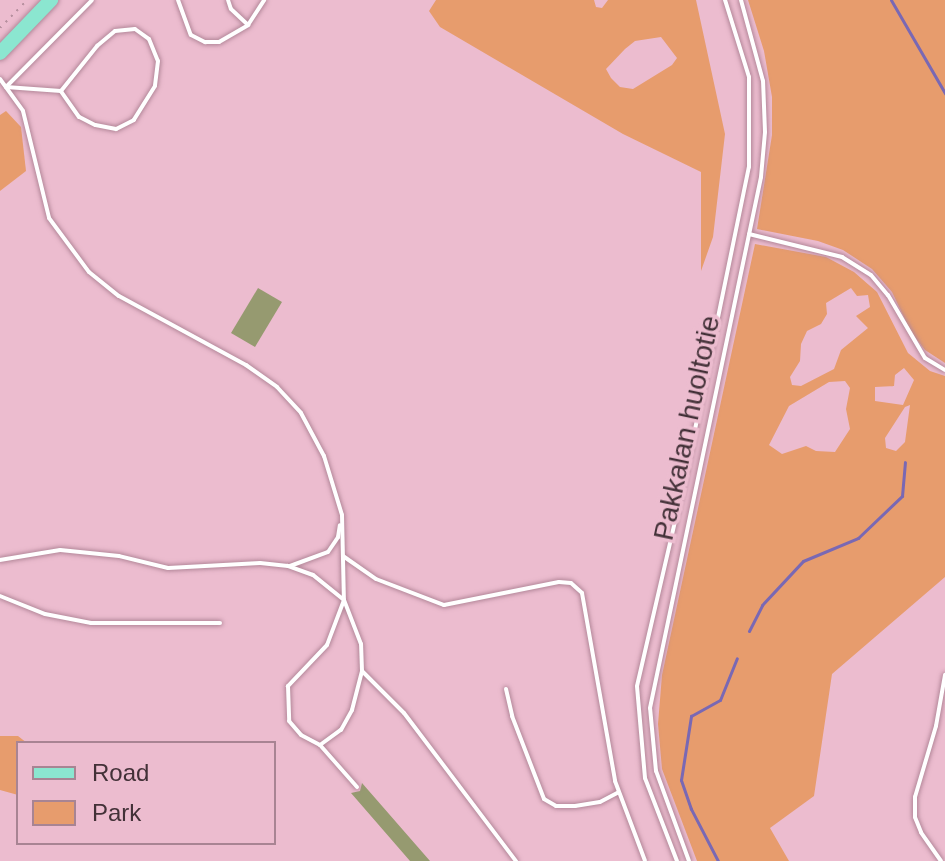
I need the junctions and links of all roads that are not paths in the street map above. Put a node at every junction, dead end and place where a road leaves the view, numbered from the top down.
1 (51, 0) edge
2 (92, 0) edge
3 (178, 0) edge
4 (228, 0) edge
5 (264, 0) edge
6 (725, 0) edge
7 (741, 0) edge
8 (248, 25) junction
9 (0, 53) edge
10 (0, 79) edge
11 (6, 87) junction
12 (61, 91) junction
13 (749, 234) junction
14 (945, 370) edge
15 (342, 515) junction
16 (343, 556) junction
17 (0, 560) edge
18 (288, 566) junction
19 (0, 596) edge
20 (344, 600) junction
21 (220, 623) dead end
22 (362, 671) junction
23 (945, 675) edge
24 (506, 689) dead end
25 (320, 745) junction
26 (357, 787) dead end
27 (619, 792) junction
28 (516, 861) edge
29 (645, 861) edge
30 (677, 861) edge
31 (689, 861) edge
32 (941, 861) edge

1 - 9 main road
2 - 11 lane
3 - 8 lane
4 - 8 lane
5 - 8 lane
6 - 30 lane
7 - 13 lane, Pakkalan huoltotie
10 - 11 lane
11 - 12 lane
11 - 15 lane
12 - 12 lane
13 - 14 lane
13 - 31 lane, Pakkalan huoltotie
15 - 16 lane
15 - 18 lane
16 - 20 lane
16 - 27 lane
17 - 18 lane
18 - 20 lane
19 - 21 lane
20 - 22 lane
20 - 25 lane
22 - 25 lane
22 - 28 lane
23 - 32 lane
24 - 27 lane
25 - 26 lane
27 - 29 lane

